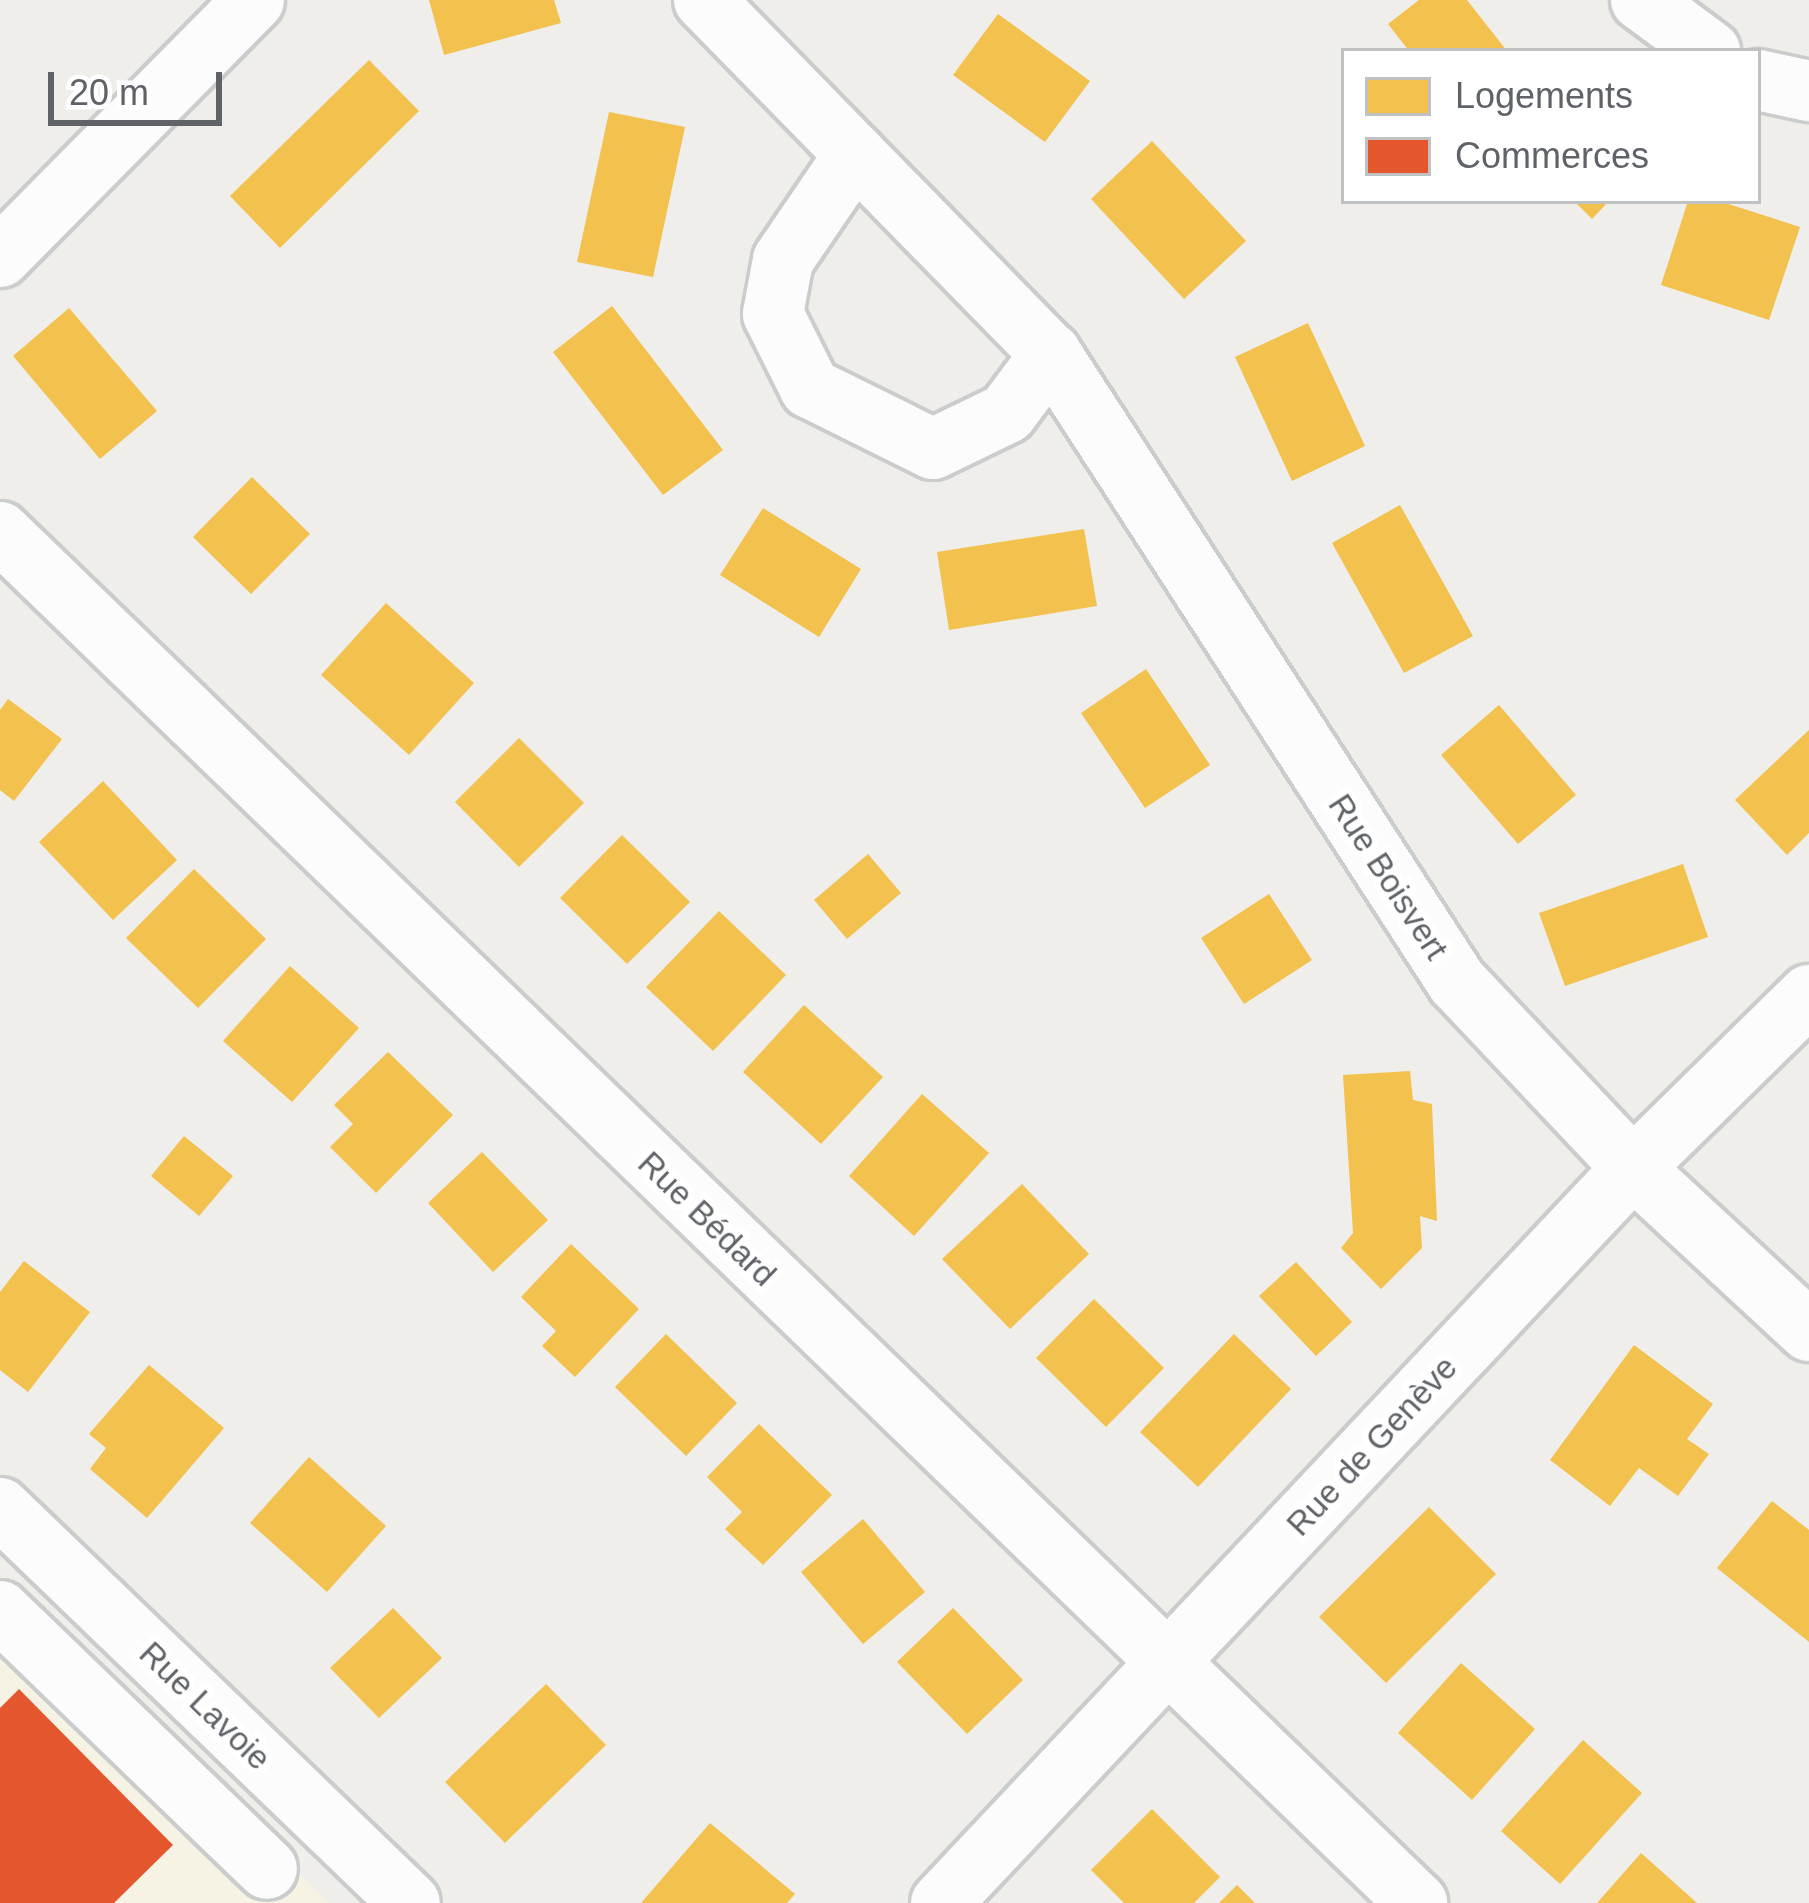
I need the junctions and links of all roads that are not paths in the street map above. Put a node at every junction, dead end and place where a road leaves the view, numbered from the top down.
1 (254, 0) edge
2 (704, 0) edge
3 (1641, 0) edge
4 (1706, 48) edge
5 (1761, 81) edge
6 (1809, 92) edge
7 (854, 154) junction
8 (0, 257) edge
9 (1051, 354) junction
10 (0, 532) edge
11 (1809, 995) edge
12 (1633, 1168) junction
13 (1809, 1331) edge
14 (0, 1508) edge
15 (0, 1611) edge
16 (1167, 1665) junction
17 (267, 1869) dead end
18 (410, 1903) edge
19 (941, 1903) edge
20 (1417, 1903) edge

1 - 8 street
2 - 7 street, Rue Boisvert
3 - 4 street
5 - 6 street
7 - 9 street, Rue Boisvert
7 - 9 street
9 - 12 street, Rue Boisvert
10 - 16 street, Rue Bédard
11 - 12 street, Rue de Genève
12 - 13 street, Rue Boisvert
12 - 16 street, Rue de Genève
14 - 18 street, Rue Lavoie
15 - 17 street
16 - 19 street, Rue de Genève
16 - 20 street, Rue Bédard

